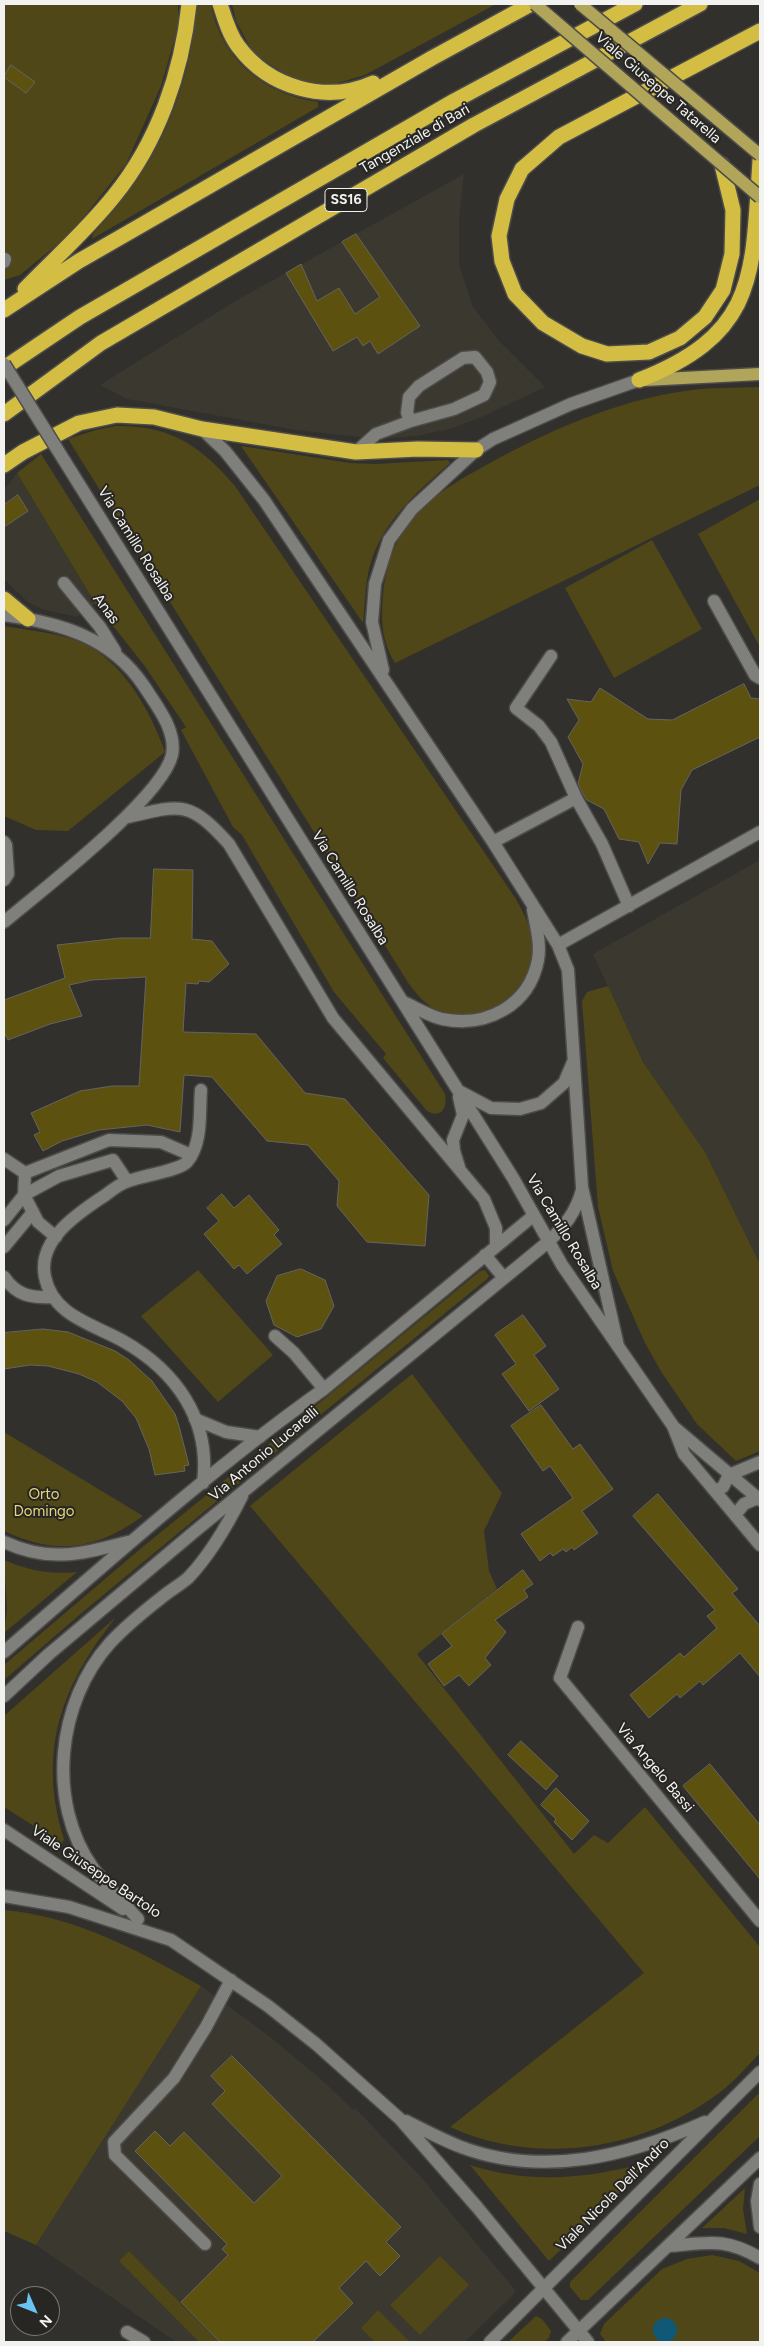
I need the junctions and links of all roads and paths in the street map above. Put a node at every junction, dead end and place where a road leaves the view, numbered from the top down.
1 (188, 4) edge
2 (220, 4) edge
3 (533, 4) edge
4 (580, 4) edge
5 (634, 4) edge
6 (700, 4) edge
7 (760, 31) edge
8 (432, 58) junction
9 (760, 154) edge
10 (760, 161) edge
11 (722, 165) junction
12 (760, 197) edge
13 (5, 309) edge
14 (4, 364) edge
15 (4, 368) edge
16 (760, 374) edge
17 (639, 380) junction
18 (4, 414) edge
19 (411, 421) junction
20 (202, 429) junction
21 (476, 450) junction
22 (356, 452) junction
23 (4, 465) edge
24 (64, 583) dead end
25 (4, 599) edge
26 (714, 601) dead end
27 (4, 615) edge
28 (28, 618) junction
29 (119, 656) junction
30 (551, 656) dead end
31 (384, 677) junction
32 (760, 678) edge
33 (576, 798) junction
34 (128, 817) junction
35 (760, 832) edge
36 (4, 842) edge
37 (493, 842) junction
38 (4, 880) edge
39 (530, 900) junction
40 (629, 906) junction
41 (4, 922) edge
42 (558, 945) junction
43 (403, 1001) junction
44 (574, 1059) junction
45 (201, 1090) dead end
46 (457, 1090) junction
47 (191, 1155) junction
48 (4, 1160) edge
49 (460, 1172) junction
50 (25, 1173) junction
51 (127, 1181) junction
52 (582, 1187) junction
53 (24, 1195) junction
54 (33, 1212) junction
55 (533, 1216) junction
56 (4, 1220) edge
57 (56, 1237) junction
58 (548, 1242) junction
59 (496, 1246) junction
60 (4, 1247) edge
61 (485, 1255) junction
62 (4, 1277) edge
63 (504, 1278) junction
64 (53, 1297) junction
65 (275, 1336) dead end
66 (618, 1346) junction
67 (324, 1389) junction
68 (195, 1418) junction
69 (673, 1426) junction
70 (260, 1437) junction
71 (760, 1462) edge
72 (729, 1475) junction
73 (202, 1483) junction
74 (715, 1491) junction
75 (243, 1492) junction
76 (759, 1499) edge
77 (735, 1515) junction
78 (134, 1540) junction
79 (4, 1542) edge
80 (760, 1545) edge
81 (578, 1627) dead end
82 (4, 1652) edge
83 (4, 1696) edge
84 (4, 1830) edge
85 (4, 1896) edge
86 (138, 1919) junction
87 (760, 1921) edge
88 (171, 1940) junction
89 (231, 1980) junction
90 (760, 2072) edge
91 (400, 2119) junction
92 (712, 2119) junction
93 (760, 2158) edge
94 (760, 2184) edge
95 (760, 2227) edge
96 (205, 2244) dead end
97 (669, 2246) junction
98 (760, 2258) edge
99 (543, 2288) junction
100 (578, 2330) junction
101 (127, 2332) dead end
102 (144, 2342) edge
103 (490, 2342) edge
104 (567, 2342) edge
105 (588, 2342) edge

1 - 13 highway
2 - 8 highway
3 - 8 highway
3 - 11 main road, Viale Giuseppe Tatarella, bridge
4 - 9 main road, Viale Giuseppe Tatarella, bridge
5 - 15 highway, Tangenziale di Bari / SS16
6 - 18 highway, Tangenziale di Bari / SS16
7 - 11 highway
8 - 13 highway
10 - 17 highway
11 - 12 main road, Viale Giuseppe Tatarella, bridge
14 - 43 street, Via Camillo Rosalba, bridge
16 - 17 main road
17 - 21 street
19 - 19 street
19 - 22 street
20 - 22 highway
20 - 23 highway
20 - 31 street
21 - 22 highway
21 - 31 street
24 - 29 street, Anas
25 - 28 highway
26 - 32 street
27 - 28 street
28 - 29 street
29 - 34 street
30 - 33 street
31 - 37 street
33 - 37 street
33 - 40 street
34 - 41 street
34 - 49 street
35 - 40 street
36 - 38 street
37 - 39 street
39 - 42 street
39 - 43 street
40 - 42 street
42 - 44 street
43 - 46 street, Via Camillo Rosalba
44 - 46 street
44 - 52 street
45 - 47 street
46 - 49 street
46 - 55 street, Via Camillo Rosalba
47 - 50 street
47 - 51 street
48 - 50 street
49 - 59 street
50 - 53 street
51 - 53 street
51 - 57 street
52 - 58 street, Via Antonio Lucarelli
52 - 66 street
53 - 54 street
53 - 56 street
54 - 57 street
54 - 60 street
55 - 58 street, Via Camillo Rosalba
55 - 59 street, Via Antonio Lucarelli
57 - 64 street
58 - 63 street, Via Antonio Lucarelli
58 - 66 street, Via Camillo Rosalba
59 - 61 street, Via Antonio Lucarelli
61 - 63 street
61 - 67 street, Via Antonio Lucarelli
62 - 64 street
63 - 75 street, Via Antonio Lucarelli
64 - 68 street
65 - 67 street
66 - 69 street, Via Camillo Rosalba
67 - 70 street, Via Antonio Lucarelli
68 - 70 street
68 - 73 street
69 - 72 street
69 - 74 street
70 - 73 street, Via Antonio Lucarelli
71 - 72 street
72 - 74 street
72 - 76 street
73 - 78 street, Via Antonio Lucarelli
74 - 77 street
75 - 83 street, Via Antonio Lucarelli
75 - 86 street
76 - 77 street
77 - 80 street
78 - 79 street
78 - 82 street, Via Antonio Lucarelli
81 - 87 street, Via Angelo Bassi
84 - 86 street, Viale Giuseppe Bartolo
85 - 88 street
86 - 88 street, Viale Giuseppe Bartolo
88 - 89 street
89 - 91 street
89 - 96 street
90 - 92 street, Viale Nicola Dell'Andro
91 - 92 street
91 - 99 street
92 - 99 street, Viale Nicola Dell'Andro
93 - 97 street
94 - 95 street
97 - 98 street
97 - 100 street
99 - 100 street
99 - 103 street, Viale Nicola Dell'Andro
100 - 104 street
100 - 105 street
101 - 102 street

